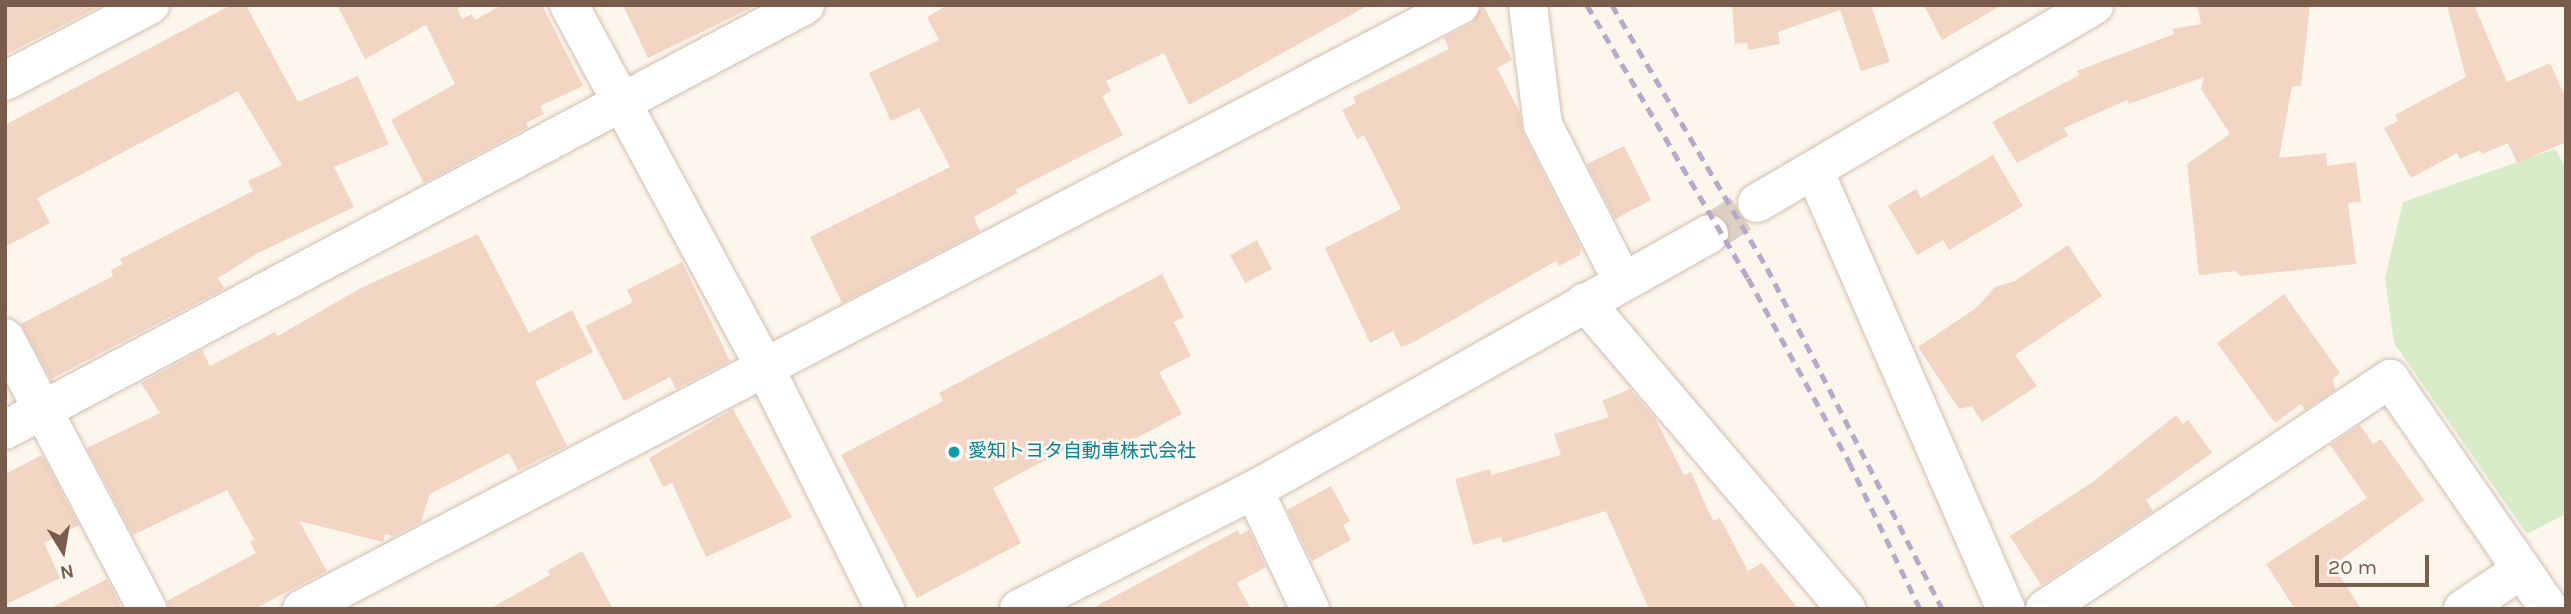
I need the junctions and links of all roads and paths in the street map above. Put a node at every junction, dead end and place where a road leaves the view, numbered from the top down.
1 (150, 5) edge
2 (569, 5) edge
3 (805, 5) edge
4 (1460, 5) edge
5 (1528, 5) edge
6 (2094, 5) edge
7 (2036, 21) edge
8 (5, 81) edge
9 (621, 103) junction
10 (1814, 170) junction
11 (1757, 203) tunnel mouth
12 (1709, 234) tunnel mouth
13 (1623, 282) junction
14 (1585, 302) junction
15 (5, 338) edge
16 (765, 368) junction
17 (44, 410) junction
18 (5, 430) edge
19 (1254, 490) junction
20 (2521, 570) junction
21 (147, 609) edge
22 (302, 609) edge
23 (885, 609) edge
24 (1019, 609) edge
25 (1310, 609) edge
26 (1846, 609) edge
27 (2006, 609) edge
28 (2045, 609) edge
29 (2463, 609) edge
30 (2549, 609) edge

1 - 8 street
2 - 9 street
3 - 9 street
4 - 16 street
5 - 13 street
6 - 7 street
7 - 10 street
9 - 16 street
9 - 17 street
10 - 11 street
10 - 27 street
12 - 13 street
13 - 14 street
14 - 19 street
14 - 26 street
15 - 17 street
16 - 22 street
16 - 23 street
17 - 18 street
17 - 21 street
19 - 24 street
19 - 25 street
20 - 28 street
20 - 29 street
20 - 30 street

